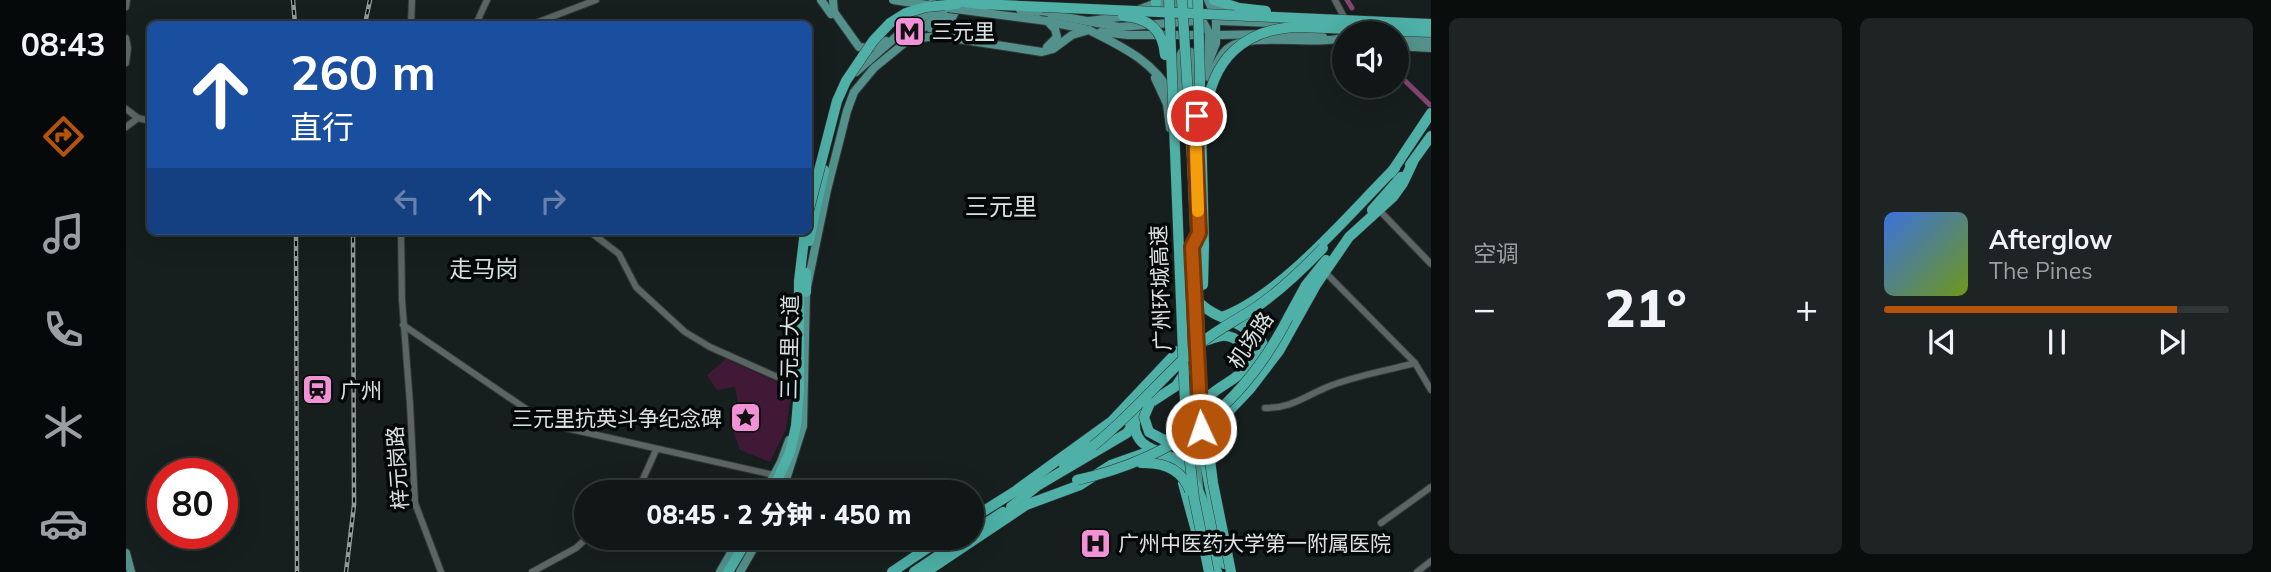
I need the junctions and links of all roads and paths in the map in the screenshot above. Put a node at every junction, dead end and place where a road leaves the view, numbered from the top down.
1 (127, 0) edge
2 (412, 0) edge
3 (486, 0) edge
4 (596, 0) edge
5 (821, 0) edge
6 (833, 0) edge
7 (893, 0) edge
8 (932, 0) edge
9 (1053, 0) edge
10 (1169, 0) edge
11 (1210, 0) edge
12 (1239, 0) edge
13 (1335, 0) edge
14 (1156, 1) edge
15 (1191, 1) edge
16 (953, 2) edge
17 (974, 2) edge
18 (1014, 5) junction
19 (126, 7) edge
20 (1240, 11) junction
21 (1125, 15) junction
22 (1048, 18) junction
23 (1400, 19) junction
24 (411, 21) edge
25 (477, 21) edge
26 (541, 21) edge
27 (1196, 21) dead end
28 (1221, 21) dead end
29 (1332, 21) edge
30 (1339, 21) edge
31 (1344, 21) edge
32 (1346, 21) edge
33 (1365, 21) edge
34 (1395, 21) edge
35 (1332, 22) edge
36 (1409, 22) edge
37 (1431, 22) edge
38 (1089, 26) junction
39 (1409, 30) edge
40 (1431, 32) edge
41 (898, 35) junction
42 (1196, 35) dead end
43 (1221, 35) dead end
44 (126, 37) edge
45 (1332, 37) edge
46 (909, 39) junction
47 (1409, 40) edge
48 (1332, 41) edge
49 (1431, 41) edge
50 (1409, 47) edge
51 (1431, 48) edge
52 (865, 52) junction
53 (1143, 61) junction
54 (1208, 62) junction
55 (126, 63) edge
56 (841, 86) junction
57 (1202, 96) junction
58 (126, 109) edge
59 (1196, 109) junction
60 (1429, 116) edge
61 (138, 118) junction
62 (147, 120) edge
63 (1178, 125) junction
64 (126, 127) edge
65 (1195, 130) junction
66 (1431, 136) edge
67 (1173, 140) junction
68 (1413, 162) junction
69 (1196, 168) junction
70 (1395, 168) junction
71 (1180, 183) junction
72 (812, 185) edge
73 (1190, 192) junction
74 (1173, 193) junction
75 (812, 198) edge
76 (1363, 199) junction
77 (1198, 205) junction
78 (812, 208) edge
79 (1380, 211) junction
80 (1199, 233) junction
81 (401, 235) edge
82 (594, 235) edge
83 (805, 235) edge
84 (805, 235) edge
85 (806, 235) edge
86 (1175, 237) junction
87 (1349, 237) junction
88 (1187, 248) junction
89 (1431, 264) edge
90 (1325, 272) junction
91 (1194, 285) junction
92 (1184, 288) junction
93 (806, 292) junction
94 (1201, 304) junction
95 (1239, 309) junction
96 (1177, 310) junction
97 (1222, 317) junction
98 (1186, 324) junction
99 (403, 325) junction
100 (1202, 338) junction
101 (1178, 351) junction
102 (1274, 358) junction
103 (1415, 363) junction
104 (1188, 364) junction
105 (1242, 379) junction
106 (795, 384) junction
107 (1154, 387) junction
108 (1431, 390) edge
109 (1199, 406) junction
110 (1265, 408) dead end
111 (1120, 414) junction
112 (1196, 429) junction
113 (1209, 432) junction
114 (656, 450) junction
115 (1202, 452) junction
116 (1133, 463) junction
117 (774, 475) junction
118 (642, 480) edge
119 (771, 480) edge
120 (781, 480) edge
121 (783, 480) edge
122 (1431, 487) edge
123 (1018, 489) junction
124 (1195, 493) junction
125 (1011, 507) junction
126 (988, 509) junction
127 (984, 510) edge
128 (984, 512) edge
129 (1213, 514) junction
130 (1381, 523) dead end
131 (1224, 525) junction
132 (984, 527) edge
133 (984, 529) edge
134 (1198, 538) junction
135 (1211, 545) junction
136 (574, 549) edge
137 (733, 550) edge
138 (743, 550) edge
139 (745, 550) edge
140 (753, 550) edge
141 (920, 550) edge
142 (925, 550) edge
143 (949, 550) edge
144 (954, 550) edge
145 (126, 553) edge
146 (913, 558) junction
147 (1203, 559) junction
148 (1431, 561) edge
149 (131, 572) edge
150 (440, 572) edge
151 (533, 572) edge
152 (720, 572) edge
153 (730, 572) edge
154 (740, 572) edge
155 (892, 572) edge
156 (914, 572) edge
157 (926, 572) edge
158 (1207, 572) edge
159 (1217, 572) edge
160 (1232, 572) edge
161 (1417, 572) edge

1 - 19 street
2 - 24 street
3 - 25 street
4 - 26 street
5 - 56 main road
6 - 41 main road
7 - 22 main road, bridge
8 - 41 main road
9 - 21 main road
9 - 22 main road
10 - 67 highway, 广州环城高速, bridge
11 - 20 main road
11 - 30 highway, bridge
11 - 54 main road
12 - 20 street
13 - 32 street
14 - 15 main road
14 - 21 main road
15 - 54 main road
15 - 69 highway, bridge
15 - 100 highway, 广州环城高速, bridge
16 - 17 highway, bridge
16 - 22 main road, bridge
16 - 22 main road
16 - 41 main road
16 - 46 main road, 三元里大道
17 - 18 highway, bridge
17 - 52 highway, bridge
18 - 29 highway, bridge
18 - 67 highway, bridge
20 - 31 main road
21 - 38 main road
22 - 38 main road
23 - 33 main road
23 - 34 main road
23 - 37 street
27 - 38 main road
28 - 35 main road
36 - 37 highway, bridge
38 - 42 main road
38 - 46 main road
38 - 53 main road
39 - 40 main road
40 - 69 highway, bridge
41 - 56 main road
43 - 45 main road
44 - 55 street
46 - 93 main road, 三元里大道
47 - 49 main road
48 - 65 main road
50 - 51 main road
52 - 75 highway, bridge
52 - 78 highway, bridge
53 - 63 main road
53 - 74 main road
54 - 57 main road
54 - 59 main road
56 - 72 main road
57 - 59 main road
57 - 65 main road
58 - 61 street
59 - 63 main road
59 - 69 main road
60 - 70 highway, 机场路
60 - 76 highway
61 - 62 street
61 - 64 street
63 - 71 main road
65 - 69 main road
66 - 68 highway, 机场路
67 - 158 highway, 广州环城高速, bridge
68 - 79 highway
68 - 87 highway, 机场路
69 - 73 main road
69 - 77 main road
69 - 100 highway, bridge
70 - 76 highway
70 - 100 highway, 机场路, bridge
71 - 74 main road
71 - 88 main road
73 - 77 main road
73 - 88 main road
74 - 86 main road
76 - 95 highway
77 - 80 main road
79 - 87 highway
79 - 89 street
80 - 88 main road
80 - 94 main road
81 - 99 street, 梓元岗路
82 - 106 street
83 - 106 main road, 三元里大道
84 - 120 highway
85 - 93 highway
86 - 88 main road
86 - 96 main road
87 - 90 highway
87 - 105 highway, 机场路, bridge
88 - 91 main road
88 - 92 main road
90 - 102 highway
90 - 103 street
91 - 94 main road
91 - 109 main road
92 - 96 main road
92 - 98 main road
93 - 121 main road, 三元里大道
94 - 97 highway
95 - 97 highway
95 - 102 highway
96 - 98 main road
96 - 101 main road
97 - 105 highway, bridge
98 - 101 main road
98 - 104 main road
99 - 114 street
99 - 150 street, 梓元岗路
100 - 105 highway
100 - 107 highway, 机场路, bridge
100 - 160 highway, 广州环城高速, bridge
101 - 111 highway
102 - 113 highway
103 - 108 street
103 - 110 street
104 - 112 highway, bridge
104 - 124 main road
105 - 109 highway
105 - 112 highway, 机场路, bridge
106 - 117 main road, 三元里大道
107 - 123 highway, 机场路, bridge
107 - 124 highway, bridge
109 - 115 highway
111 - 123 highway
111 - 125 highway
112 - 116 highway, 机场路, bridge
113 - 115 highway
113 - 131 main road
114 - 117 street
114 - 118 street
115 - 129 highway
116 - 124 highway, bridge
116 - 125 highway, 机场路, bridge
117 - 119 main road, 三元里大道
122 - 130 street
123 - 126 highway, 机场路
124 - 134 highway
124 - 135 highway
125 - 132 highway, 机场路
126 - 127 highway
126 - 128 highway, 机场路
129 - 131 main road
129 - 160 highway
131 - 160 main road
133 - 134 highway
134 - 147 main road
135 - 147 main road
135 - 159 highway
136 - 151 street
137 - 152 main road
138 - 153 highway
139 - 153 main road
140 - 154 main road
141 - 146 highway
142 - 146 highway
143 - 156 highway, 机场路
144 - 157 highway
145 - 149 main road
146 - 155 highway
147 - 158 main road
148 - 161 street

